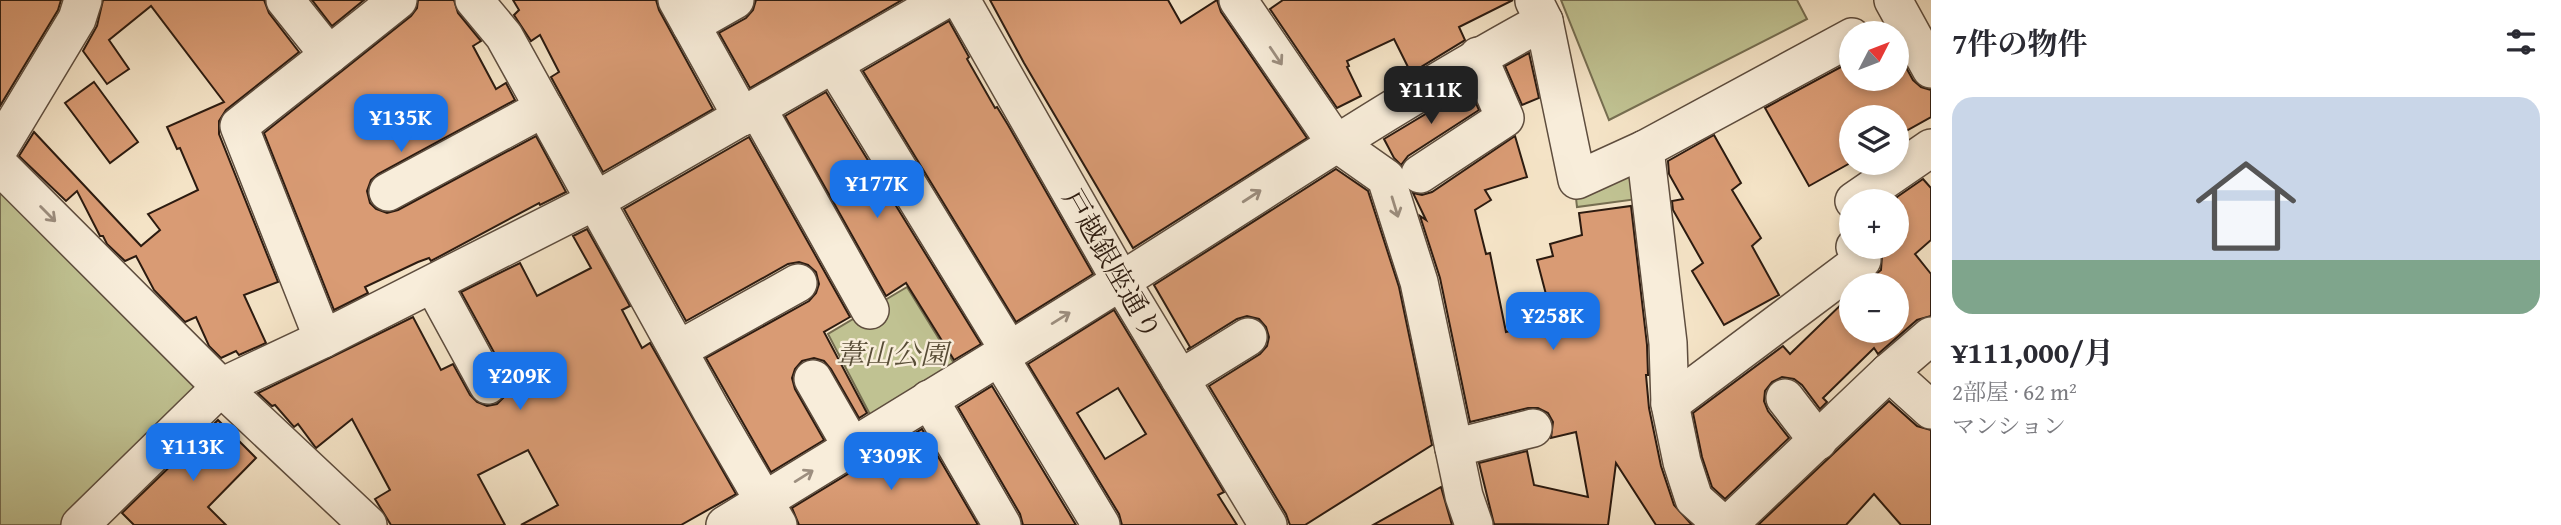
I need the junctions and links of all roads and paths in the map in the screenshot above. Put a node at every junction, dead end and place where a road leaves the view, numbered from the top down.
1 (83, 0) edge
2 (285, 0) edge
3 (398, 0) edge
4 (474, 0) edge
5 (735, 0) edge
6 (944, 0) edge
7 (961, 0) edge
8 (1251, 5) edge
9 (1896, 6) edge
10 (1539, 10) edge
11 (684, 13) edge
12 (1875, 21) edge
13 (1839, 44) edge
14 (329, 55) junction
15 (1478, 56) junction
16 (834, 64) junction
17 (1931, 69) edge
18 (544, 108) junction
19 (750, 112) junction
20 (1335, 142) junction
21 (0, 147) edge
22 (1931, 148) edge
23 (1645, 149) junction
24 (0, 166) edge
25 (1419, 174) dead end
26 (1872, 189) edge
27 (388, 192) dead end
28 (595, 201) junction
29 (1861, 259) edge
30 (1121, 281) junction
31 (798, 283) dead end
32 (433, 284) junction
33 (870, 310) dead end
34 (1931, 336) edge
35 (1248, 337) dead end
36 (323, 339) junction
37 (678, 350) junction
38 (1004, 353) junction
39 (1889, 372) junction
40 (813, 379) dead end
41 (1180, 379) junction
42 (488, 385) dead end
43 (221, 387) junction
44 (1785, 398) dead end
45 (929, 399) junction
46 (1670, 404) junction
47 (1931, 410) edge
48 (1534, 428) dead end
49 (1818, 441) junction
50 (852, 447) junction
51 (1454, 448) junction
52 (771, 513) edge
53 (89, 522) edge
54 (1472, 524) edge
55 (368, 525) edge
56 (725, 525) edge
57 (1002, 525) edge
58 (1101, 525) edge
59 (1268, 525) edge
60 (1725, 525) edge

1 - 21 street
2 - 14 street
3 - 14 street
4 - 18 street
5 - 11 street
6 - 16 street
7 - 30 street, 戸越銀座通り
8 -> 20 street
9 - 12 street
9 - 17 street
10 - 15 street
10 - 23 street
11 - 19 street
13 - 23 street
14 - 36 street
15 - 20 street
15 - 25 street
16 - 19 street
16 - 38 street
18 - 27 street
18 - 28 street
19 - 28 street
19 - 33 street
30 -> 20 street
20 -> 51 street
22 - 26 street
23 - 46 street
24 -> 43 street
28 - 32 street
28 - 37 street
29 - 46 street
38 -> 30 street
30 - 41 street, 戸越銀座通り
31 - 37 street
32 - 36 street
32 - 42 street
34 - 39 street
35 - 41 street
36 - 43 street
37 - 52 street
38 - 45 street
38 - 58 street
39 - 47 street
39 - 49 street
40 - 50 street
41 - 59 street, 戸越銀座通り
43 - 53 street
43 - 55 street
44 - 49 street
45 - 50 street
45 - 57 street
46 - 60 street
48 - 51 street
49 - 60 street
52 -> 50 street
51 - 54 street
52 - 56 street

